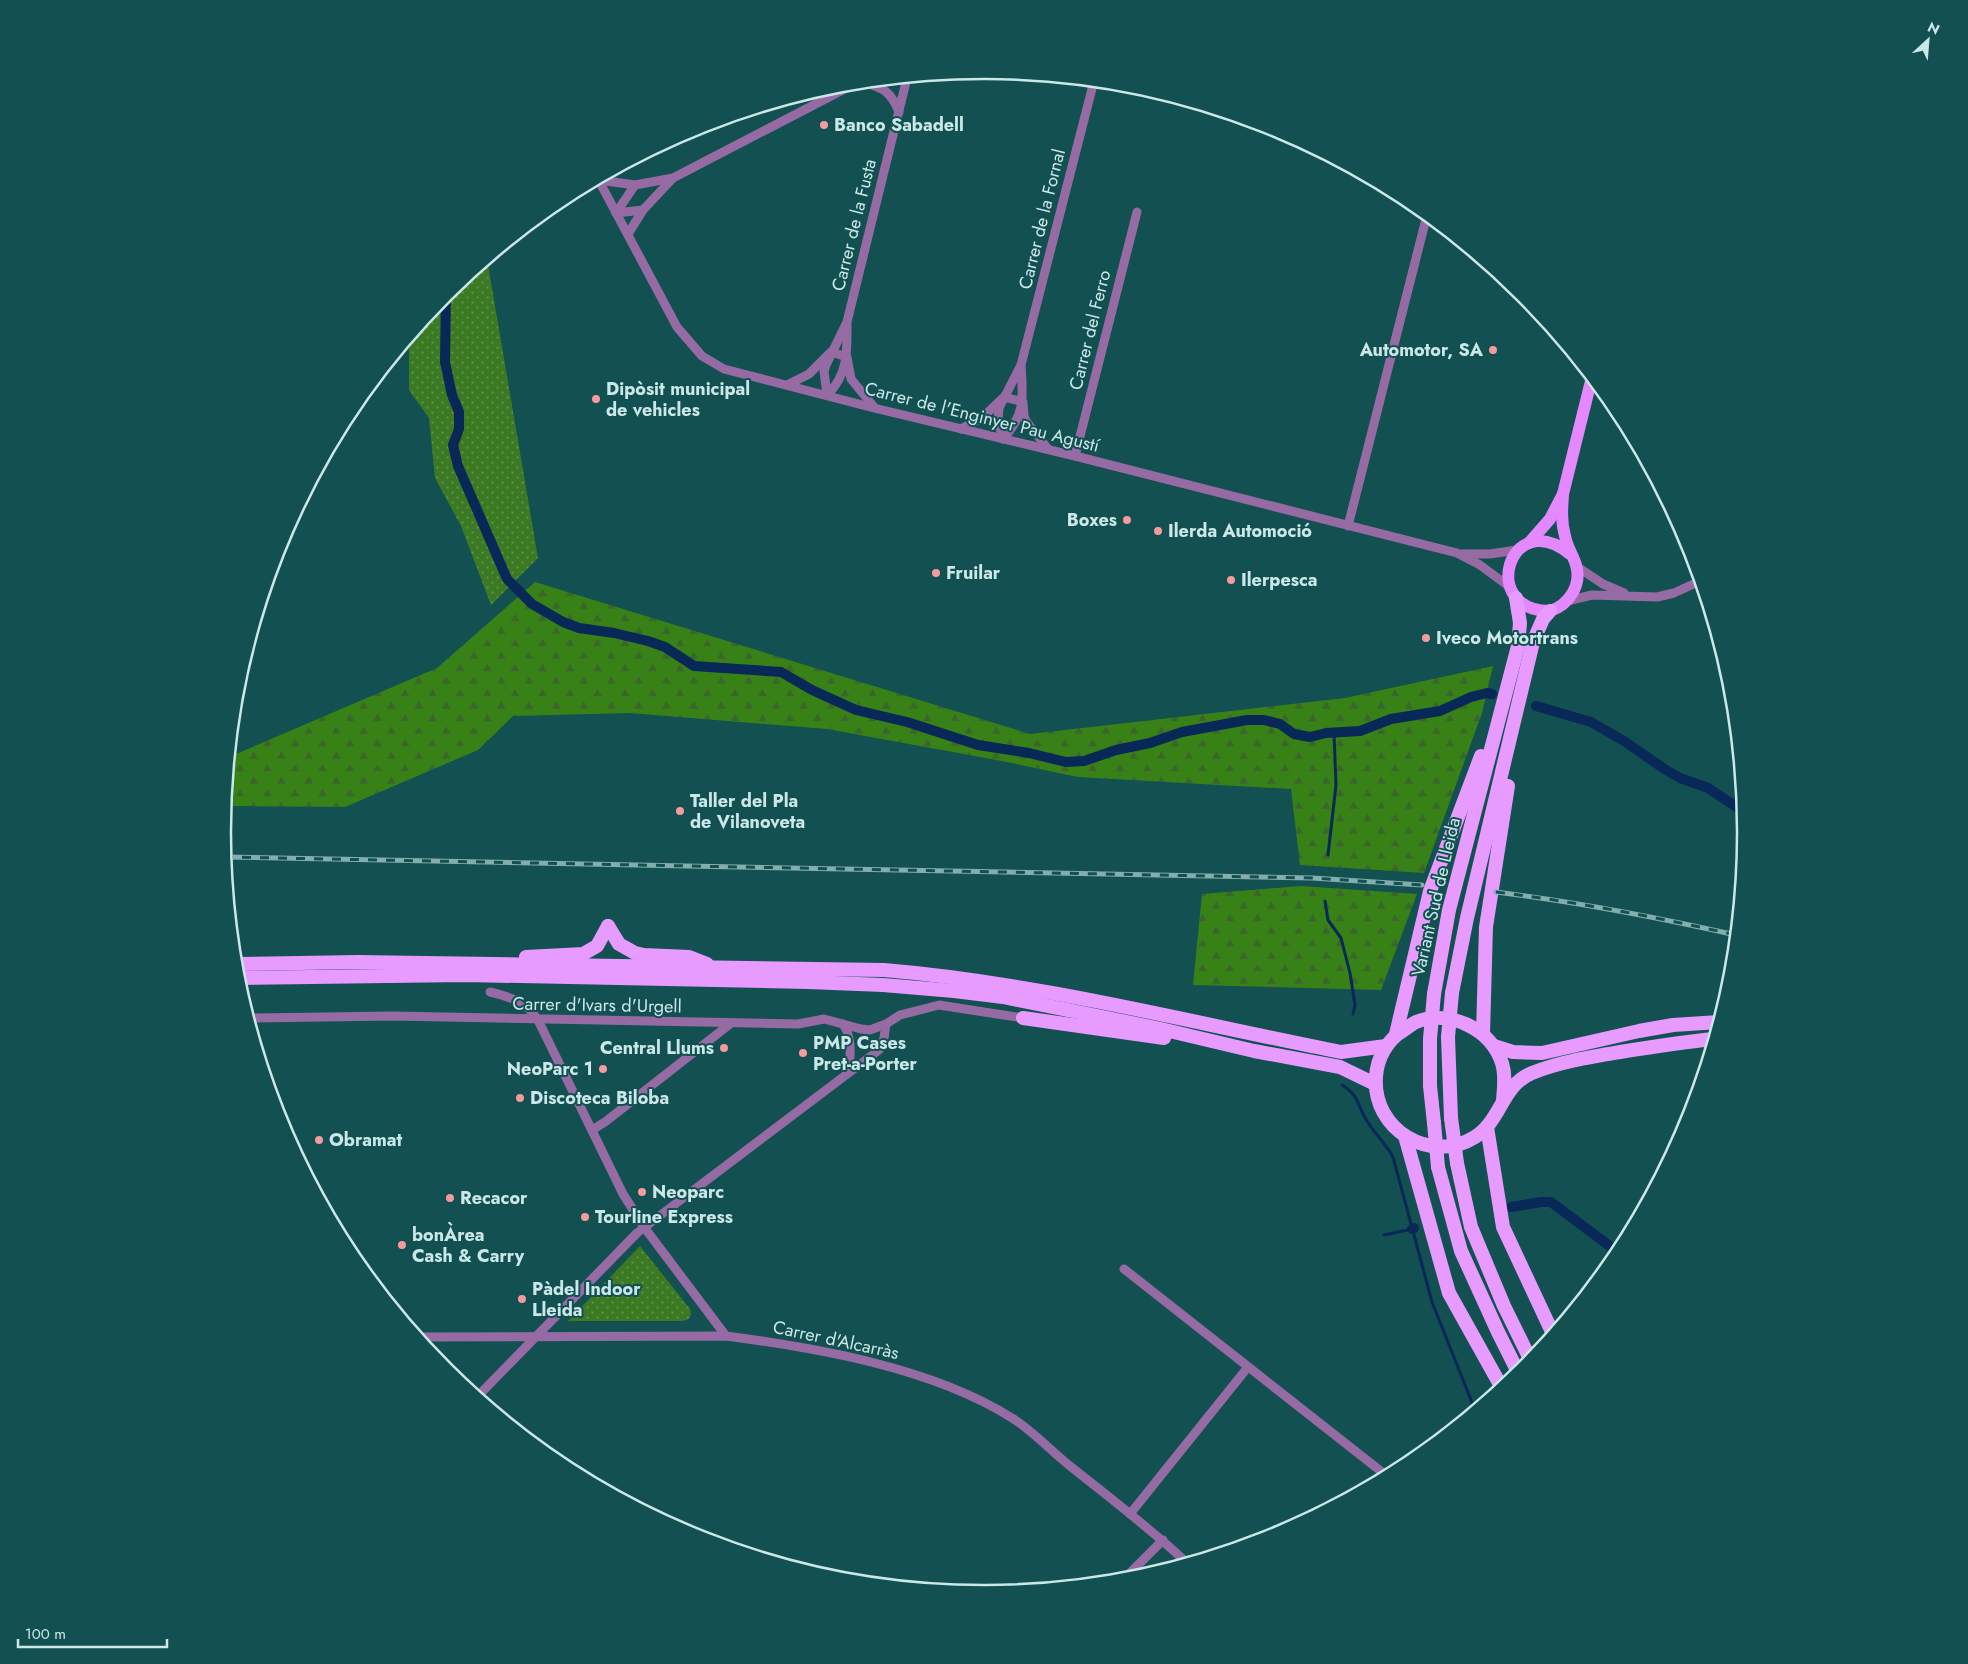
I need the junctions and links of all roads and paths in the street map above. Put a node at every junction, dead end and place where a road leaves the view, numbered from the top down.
1 (906, 83) edge
2 (877, 87) edge
3 (1093, 87) edge
4 (837, 93) edge
5 (899, 112) junction
6 (673, 178) junction
7 (606, 180) edge
8 (601, 184) edge
9 (635, 185) junction
10 (642, 210) junction
11 (1137, 212) dead end
12 (616, 213) junction
13 (1425, 222) edge
14 (628, 234) junction
15 (847, 322) junction
16 (831, 352) junction
17 (847, 357) junction
18 (1021, 366) junction
19 (788, 385) junction
20 (1590, 385) edge
21 (827, 395) junction
22 (1004, 397) junction
23 (1023, 402) junction
24 (874, 408) junction
25 (961, 428) junction
26 (1003, 439) junction
27 (1048, 449) junction
28 (1075, 456) junction
29 (1563, 494) junction
30 (1348, 526) junction
31 (1529, 543) junction
32 (1516, 550) junction
33 (1457, 553) junction
34 (1570, 554) junction
35 (1576, 566) junction
36 (1694, 583) edge
37 (1514, 593) junction
38 (1636, 597) junction
39 (1567, 601) junction
40 (1550, 611) junction
41 (1503, 705) junction
42 (1519, 708) junction
43 (243, 964) edge
44 (509, 964) junction
45 (718, 967) junction
46 (245, 978) edge
47 (490, 992) dead end
48 (254, 1018) edge
49 (1023, 1018) joint
50 (538, 1020) junction
51 (1713, 1022) edge
52 (730, 1024) junction
53 (843, 1024) junction
54 (886, 1024) junction
55 (1396, 1034) junction
56 (1483, 1034) junction
57 (1708, 1040) edge
58 (1386, 1046) junction
59 (1494, 1046) junction
60 (1254, 1051) junction
61 (849, 1072) junction
62 (1375, 1084) junction
63 (1503, 1100) junction
64 (1487, 1128) junction
65 (592, 1130) junction
66 (1405, 1136) junction
67 (644, 1227) junction
68 (1124, 1269) dead end
69 (1550, 1328) edge
70 (538, 1335) junction
71 (424, 1336) edge
72 (726, 1336) junction
73 (1527, 1354) edge
74 (1248, 1367) junction
75 (1515, 1367) edge
76 (1499, 1382) edge
77 (481, 1392) edge
78 (1382, 1471) edge
79 (1130, 1514) junction
80 (1163, 1540) junction
81 (1183, 1559) edge
82 (1131, 1571) edge

1 - 5 street, Carrer de la Fusta
2 - 5 street
3 - 18 street, Carrer de la Fornal
4 - 6 street
5 - 15 street, Carrer de la Fusta
6 - 9 street
6 - 10 street
7 - 9 street
8 - 12 street, Carrer de l'Enginyer Pau Agustí
9 - 12 street
10 - 12 street
10 - 14 street
11 - 28 street, Carrer del Ferro
12 - 14 street, Carrer de l'Enginyer Pau Agustí
13 - 30 street
14 - 19 street, Carrer de l'Enginyer Pau Agustí
15 - 16 street, Carrer de la Fusta
15 - 17 street, Carrer de la Fusta
16 - 17 street
16 - 19 street, Carrer de la Fusta
16 - 21 street, Carrer de la Fusta
17 - 21 street, Carrer de la Fusta
17 - 24 street, Carrer de la Fusta
18 - 22 street, Carrer de la Fornal
18 - 23 street, Carrer de la Fornal
19 - 21 street, Carrer de l'Enginyer Pau Agustí
20 - 29 main road
21 - 24 street, Carrer de l'Enginyer Pau Agustí
22 - 23 street
22 - 25 street, Carrer de la Fornal
22 - 26 street, Carrer de la Fornal
23 - 26 street, Carrer de la Fornal
23 - 27 street, Carrer de la Fornal
24 - 25 street, Carrer de l'Enginyer Pau Agustí
25 - 26 street, Carrer de l'Enginyer Pau Agustí
26 - 27 street, Carrer de l'Enginyer Pau Agustí
27 - 28 street, Carrer de l'Enginyer Pau Agustí
28 - 30 street, Carrer de l'Enginyer Pau Agustí
29 - 31 main road
29 - 34 main road
30 - 33 street, Carrer de l'Enginyer Pau Agustí
31 - 32 main road
31 - 34 main road
32 - 33 street, Carrer de l'Enginyer Pau Agustí
32 - 37 main road
33 - 37 street, Carrer de l'Enginyer Pau Agustí
34 - 35 main road
35 - 38 street
35 - 39 main road
36 - 38 street
37 - 40 main road
37 - 41 highway, Variant Sud de Lleida
38 - 39 street
39 - 40 main road
40 - 42 highway, Variant Sud de Lleida
41 - 55 highway
41 - 75 highway, Variant Sud de Lleida, bridge
42 - 56 highway
42 - 73 highway, Variant Sud de Lleida, bridge
43 - 44 highway
44 - 45 highway
44 - 45 highway
45 - 58 highway
46 - 60 highway
47 - 50 street
48 - 50 street, Carrer d'Ivars d'Urgell
49 - 54 street, Carrer d'Ivars d'Urgell
49 - 60 highway
50 - 52 street, Carrer d'Ivars d'Urgell
50 - 65 street
51 - 59 highway
52 - 53 street, Carrer d'Ivars d'Urgell
52 - 65 street
53 - 54 street, Carrer d'Ivars d'Urgell
53 - 61 street
54 - 61 street
55 - 56 highway
55 - 58 highway
56 - 59 highway
57 - 63 highway
58 - 62 highway
59 - 63 highway
60 - 62 highway
61 - 67 street
62 - 66 highway
63 - 64 highway
64 - 66 highway
64 - 69 highway
65 - 67 street
66 - 76 highway
67 - 70 street
67 - 72 street
68 - 74 street
70 - 71 street, Carrer d'Alcarràs
70 - 72 street, Carrer d'Alcarràs
70 - 77 street
72 - 79 street, Carrer d'Alcarràs
74 - 78 street
74 - 79 street
79 - 80 street, Carrer d'Alcarràs
80 - 81 street, Carrer d'Alcarràs
80 - 82 street

